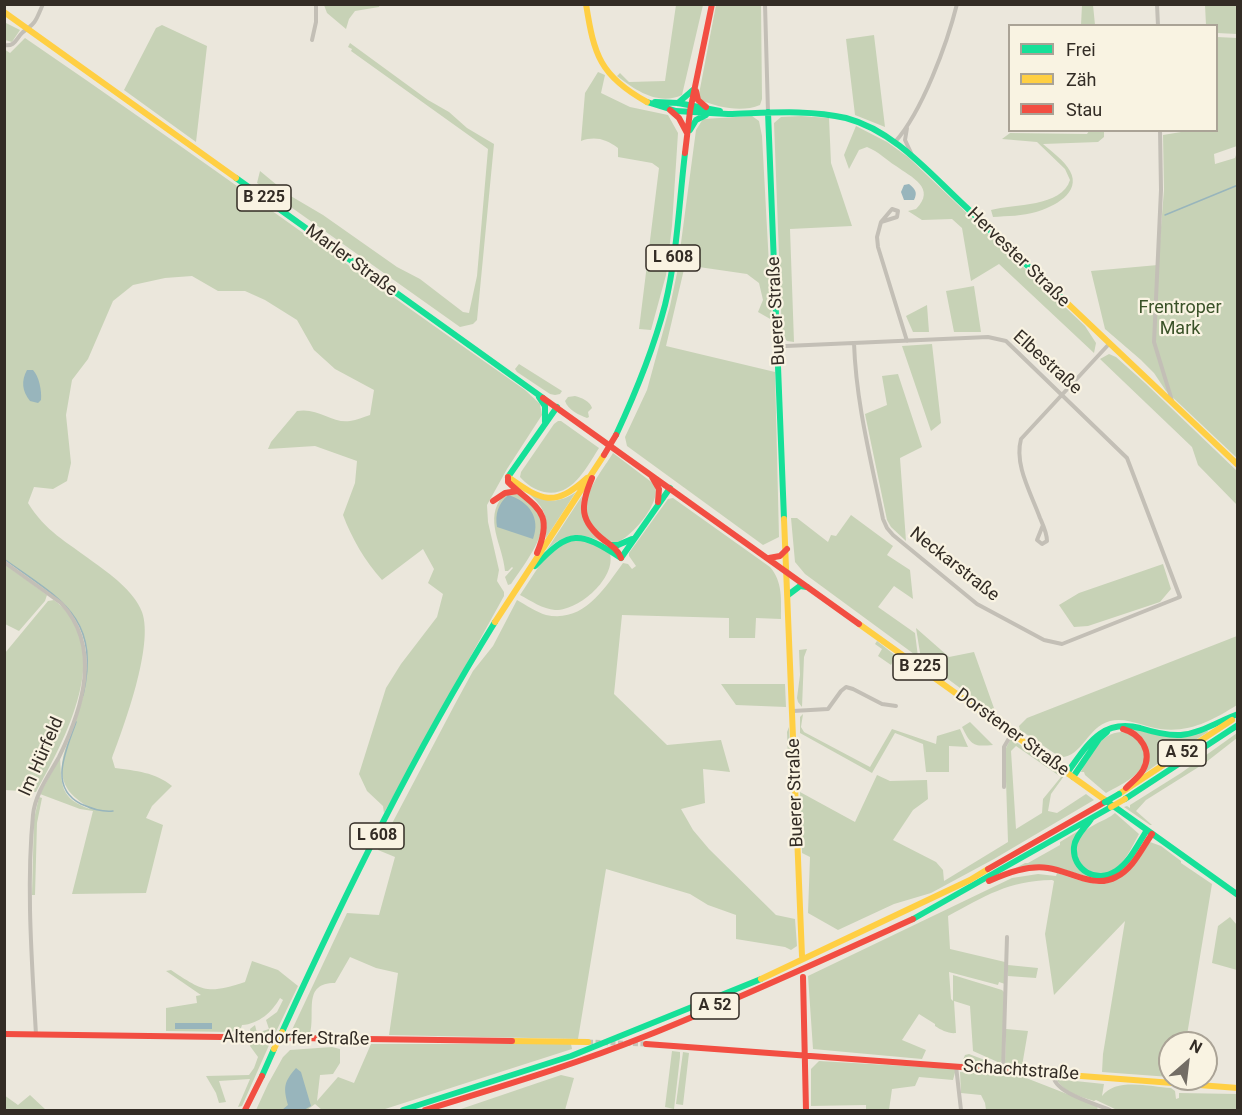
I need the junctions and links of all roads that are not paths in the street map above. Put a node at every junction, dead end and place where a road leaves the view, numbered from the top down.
1 (44, 4) edge
2 (316, 4) edge
3 (586, 4) edge
4 (712, 4) edge
5 (765, 4) edge
6 (957, 4) edge
7 (1158, 4) edge
8 (4, 12) edge
9 (1158, 24) edge
10 (29, 30) junction
11 (312, 39) dead end
12 (4, 45) edge
13 (695, 85) junction
14 (647, 102) junction
15 (678, 103) junction
16 (666, 108) junction
17 (691, 109) junction
18 (709, 111) junction
19 (768, 112) junction
20 (908, 124) junction
21 (1160, 132) edge
22 (687, 135) junction
23 (895, 142) junction
24 (914, 158) junction
25 (881, 222) dead end
26 (907, 340) junction
27 (855, 343) junction
28 (1109, 344) junction
29 (778, 346) junction
30 (533, 390) junction
31 (1062, 393) junction
32 (1173, 404) junction
33 (557, 407) junction
34 (543, 426) junction
35 (598, 465) junction
36 (1238, 465) edge
37 (649, 473) junction
38 (508, 477) junction
39 (670, 488) junction
40 (519, 491) junction
41 (493, 501) dead end
42 (658, 503) junction
43 (1043, 525) dead end
44 (634, 539) junction
45 (611, 545) junction
46 (787, 549) junction
47 (621, 558) junction
48 (769, 558) junction
49 (4, 562) edge
50 (787, 572) junction
51 (524, 578) junction
52 (808, 587) junction
53 (788, 595) junction
54 (1180, 597) joint
55 (896, 706) dead end
56 (793, 711) junction
57 (1238, 716) edge
58 (1238, 725) edge
59 (1012, 733) junction
60 (1070, 775) junction
61 (1004, 787) dead end
62 (1126, 788) junction
63 (1091, 818) junction
64 (1150, 832) junction
65 (977, 885) junction
66 (1238, 895) edge
67 (1007, 937) dead end
68 (802, 956) dead end
69 (803, 977) dead end
70 (4, 1034) edge
71 (36, 1035) junction
72 (588, 1042) tunnel mouth
73 (646, 1044) tunnel mouth
74 (805, 1055) junction
75 (956, 1066) junction
76 (1003, 1070) junction
77 (1053, 1073) junction
78 (1238, 1088) edge
79 (246, 1110) edge
80 (402, 1110) edge
81 (426, 1110) edge
82 (806, 1110) edge
83 (961, 1110) edge
84 (1110, 1110) edge

1 - 10 street
2 - 11 street
3 - 14 main road
4 - 13 main road, L 608
5 - 19 street
6 - 20 street
7 - 9 street
8 - 10 main road, Marler Straße / B 225
10 - 12 street
10 - 30 main road, Marler Straße / B 225
13 - 15 main road
13 - 17 main road, L 608
13 - 18 main road
14 - 15 main road
14 - 16 main road
15 - 17 main road
16 - 17 main road
16 - 22 main road
17 - 18 main road
17 - 22 main road, L 608
18 - 19 main road
18 - 22 main road
19 - 23 main road, Hervester Straße
19 - 29 main road, Buerer Straße
20 - 23 street
20 - 24 street
21 - 32 street
22 - 35 main road, L 608, bridge
23 - 24 main road, Hervester Straße
24 - 28 main road, Hervester Straße
25 - 26 street
26 - 27 street, Elbestraße
26 - 31 street, Elbestraße
27 - 29 street, Elbestraße
27 - 54 street, Neckarstraße
28 - 31 street
28 - 32 main road, Hervester Straße
29 - 46 main road, Buerer Straße
30 - 33 main road, Marler Straße / B 225
30 - 34 main road
31 - 43 street
31 - 54 street, Elbestraße
32 - 36 main road, Hervester Straße
33 - 34 main road
33 - 37 main road, Marler Straße / B 225
34 - 38 main road
35 - 38 main road
35 - 45 main road
35 - 51 main road, L 608
37 - 39 main road, Marler Straße / B 225
37 - 42 main road
38 - 40 main road
39 - 42 main road
39 - 48 main road, Dorstener Straße / B 225
40 - 41 main road
40 - 51 main road
42 - 44 main road
44 - 45 main road
44 - 47 main road
45 - 47 main road
46 - 48 main road
46 - 50 main road, Buerer Straße
47 - 51 main road
48 - 50 main road, Dorstener Straße / B 225
49 - 71 street, Im Hürfeld
50 - 52 main road, Dorstener Straße / B 225
50 - 53 main road, Buerer Straße
51 - 79 main road, L 608, bridge
52 - 53 main road
52 - 59 main road, Dorstener Straße / B 225
53 - 56 main road, Buerer Straße
55 - 56 street
56 - 68 main road, Buerer Straße
57 - 60 main road
57 - 62 main road, A 52
58 - 63 main road, A 52, bridge
59 - 60 main road, Dorstener Straße / B 225
59 - 61 street
60 - 62 main road
60 - 64 main road, Dorstener Straße / B 225
62 - 80 main road, A 52, bridge
63 - 64 main road
63 - 65 main road, A 52
64 - 65 main road
64 - 66 main road, Dorstener Straße / B 225
65 - 81 main road, A 52
67 - 76 street
69 - 74 main road
70 - 71 main road, Altendorfer Straße
71 - 72 main road, Altendorfer Straße
73 - 74 main road
74 - 75 main road, Schachtstraße
74 - 82 main road
75 - 76 main road, Schachtstraße
75 - 83 street
76 - 77 main road, Schachtstraße
77 - 78 main road, Schachtstraße
77 - 84 street

